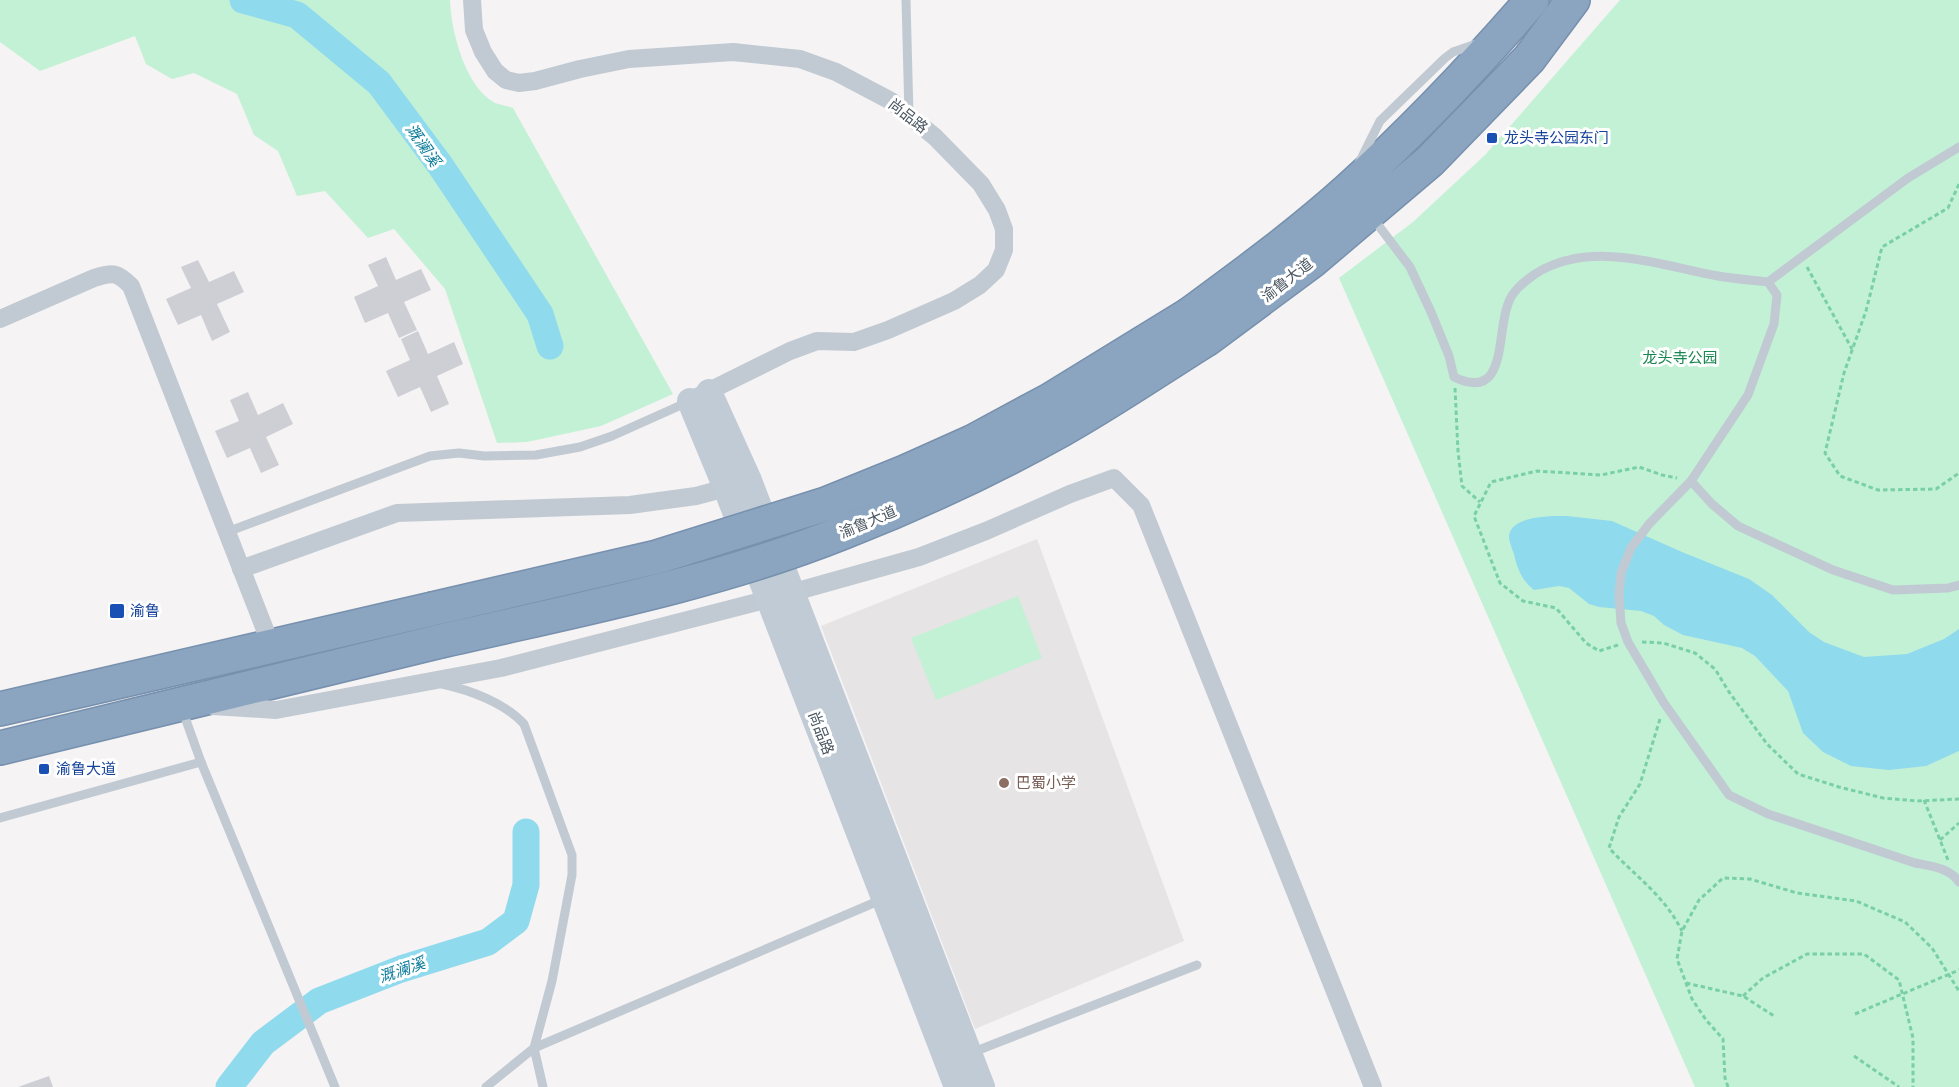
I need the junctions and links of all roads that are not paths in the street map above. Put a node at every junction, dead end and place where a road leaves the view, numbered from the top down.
1 (472, 0) edge
2 (906, 0) edge
3 (1532, 0) edge
4 (1573, 0) edge
5 (909, 116) junction
6 (1959, 147) edge
7 (1370, 214) junction
8 (1768, 282) junction
9 (0, 319) edge
10 (1198, 326) junction
11 (700, 396) junction
12 (1691, 481) junction
13 (726, 488) junction
14 (227, 532) junction
15 (241, 569) junction
16 (1959, 585) edge
17 (780, 596) junction
18 (270, 645) junction
19 (434, 682) junction
20 (180, 704) junction
21 (0, 709) edge
22 (3, 748) edge
23 (201, 762) junction
24 (0, 818) edge
25 (1957, 879) edge
26 (885, 898) junction
27 (1197, 965) dead end
28 (534, 1048) junction
29 (969, 1054) junction
30 (335, 1087) edge
31 (486, 1087) edge
32 (543, 1087) edge
33 (957, 1087) edge
34 (982, 1087) edge
35 (1373, 1087) edge

1 - 5 street, 尚品路
2 - 5 lane
3 - 10 highway, 渝鲁大道
4 - 7 highway, 渝鲁大道
5 - 11 street, 尚品路
6 - 8 lane
7 - 8 lane
7 - 10 highway, 渝鲁大道
8 - 12 lane
9 - 14 street
10 - 18 highway, 渝鲁大道, bridge
10 - 20 highway, 渝鲁大道, bridge
11 - 13 main road, 尚品路
11 - 14 lane
11 - 17 main road, 尚品路
12 - 16 lane
12 - 25 lane
13 - 15 street
13 - 17 main road, 尚品路
14 - 15 street
15 - 18 street
17 - 19 street
17 - 26 main road, 尚品路
17 - 29 main road, 尚品路
17 - 35 street
18 - 21 highway, 渝鲁大道
19 - 20 street
19 - 28 lane
20 - 22 highway, 渝鲁大道
20 - 23 lane
23 - 24 lane
23 - 30 lane
26 - 28 lane
26 - 33 main road, 尚品路
27 - 29 lane
28 - 31 lane
28 - 32 lane
29 - 34 main road, 尚品路

